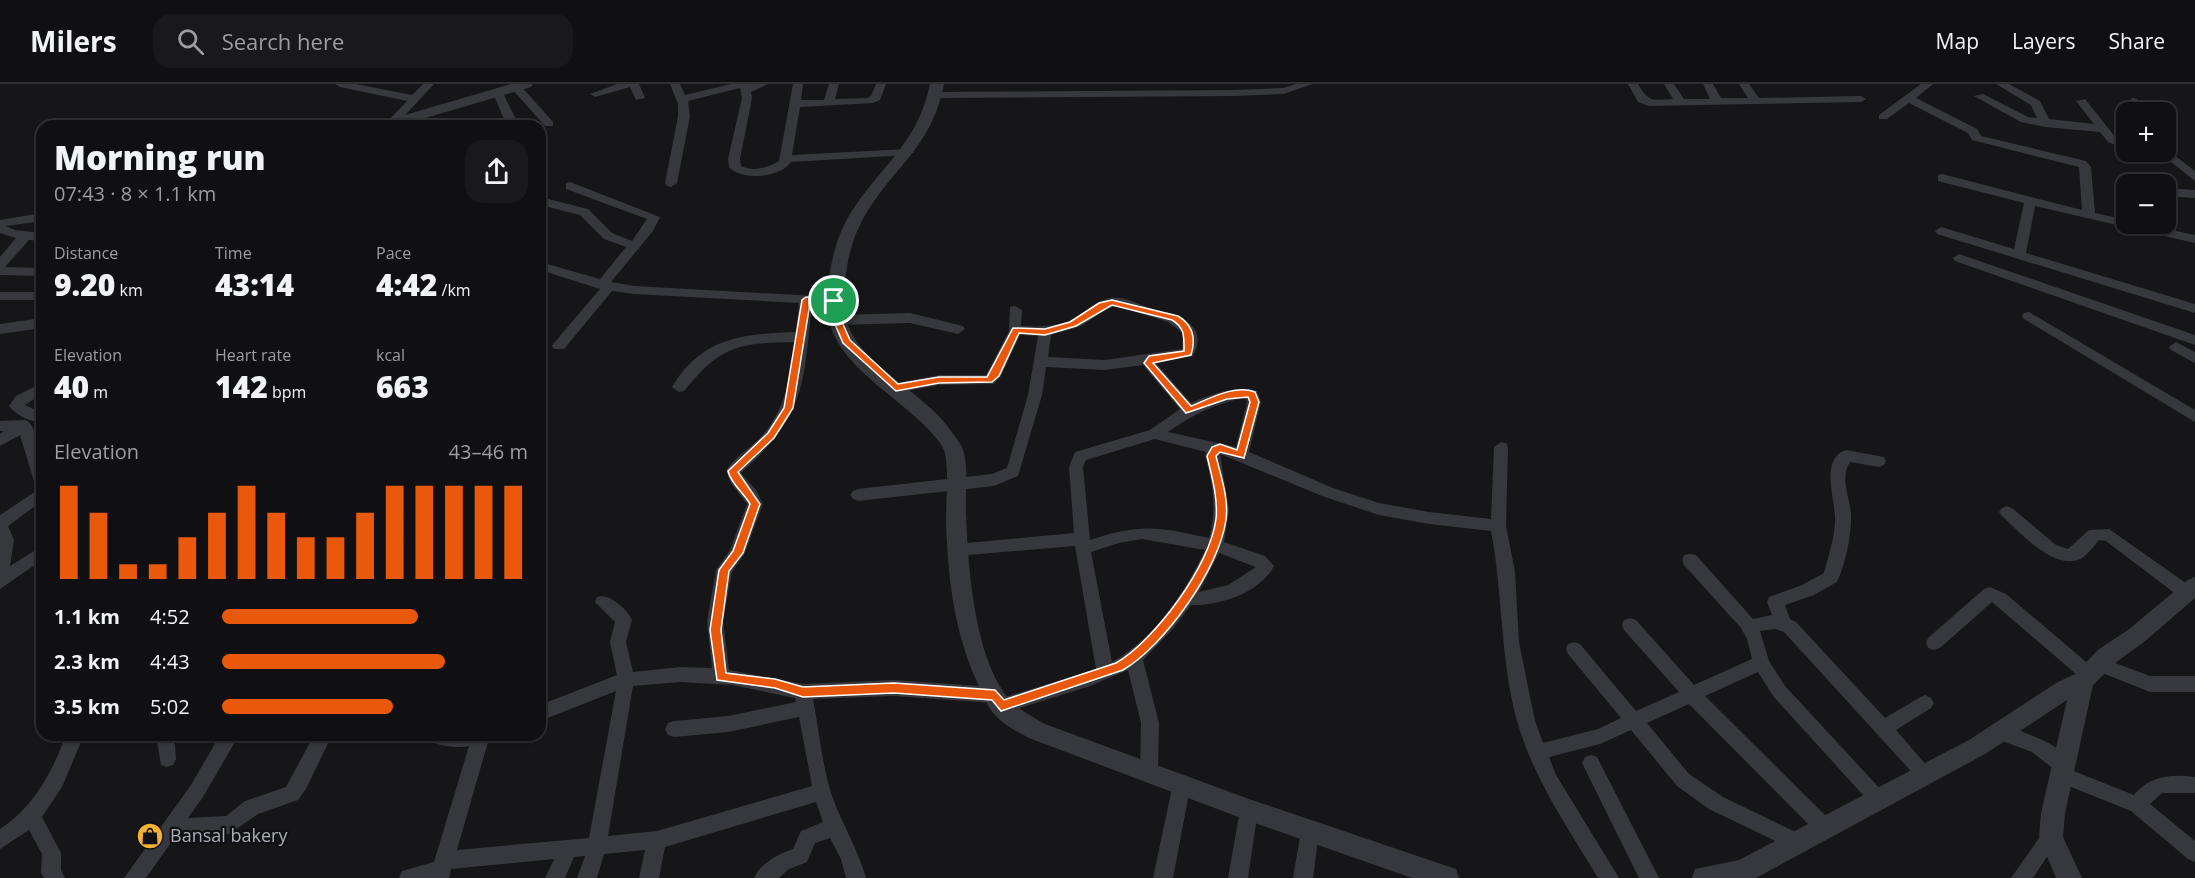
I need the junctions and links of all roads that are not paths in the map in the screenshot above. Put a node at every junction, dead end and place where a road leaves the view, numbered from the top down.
1 (340, 84) edge
2 (429, 84) edge
3 (628, 84) edge
4 (634, 84) edge
5 (675, 84) edge
6 (763, 84) edge
7 (798, 84) edge
8 (834, 84) edge
9 (881, 84) edge
10 (1293, 84) edge
11 (1308, 84) edge
12 (1633, 84) edge
13 (1669, 84) edge
14 (1708, 84) edge
15 (1744, 84) edge
16 (1928, 84) edge
17 (2001, 84) edge
18 (521, 86) edge
19 (745, 86) edge
20 (1094, 87) edge
21 (936, 90) edge
22 (498, 93) junction
23 (595, 93) edge
24 (1979, 96) dead end
25 (640, 98) dead end
26 (1907, 98) junction
27 (413, 99) junction
28 (682, 99) junction
29 (1861, 99) dead end
30 (1756, 101) junction
31 (2081, 101) dead end
32 (1680, 102) junction
33 (1717, 102) junction
34 (828, 103) junction
35 (795, 104) junction
36 (1883, 117) dead end
37 (395, 120) edge
38 (405, 120) edge
39 (510, 120) edge
40 (549, 124) dead end
41 (2045, 124) junction
42 (2104, 129) junction
43 (2116, 142) edge
44 (908, 152) junction
45 (786, 159) junction
46 (2176, 161) edge
47 (2195, 177) edge
48 (1942, 178) dead end
49 (671, 183) dead end
50 (570, 186) dead end
51 (2176, 193) edge
52 (2195, 194) edge
53 (2030, 202) junction
54 (546, 203) edge
55 (2089, 216) junction
56 (36, 218) edge
57 (2116, 221) edge
58 (1, 229) edge
59 (1941, 231) dead end
60 (2170, 234) edge
61 (25, 236) junction
62 (36, 237) edge
63 (2195, 239) edge
64 (634, 246) junction
65 (2019, 255) junction
66 (1959, 258) dead end
67 (0, 265) edge
68 (546, 269) edge
69 (0, 271) edge
70 (36, 272) edge
71 (605, 286) junction
72 (0, 296) edge
73 (36, 296) edge
74 (806, 300) junction
75 (2165, 300) junction
76 (2195, 309) edge
77 (1015, 310) dead end
78 (835, 311) junction
79 (2029, 316) dead end
80 (36, 324) edge
81 (2162, 327) junction
82 (0, 329) edge
83 (958, 329) dead end
84 (1017, 330) junction
85 (1045, 332) junction
86 (801, 337) junction
87 (2195, 340) edge
88 (559, 346) dead end
89 (2176, 347) dead end
90 (2195, 358) edge
91 (1148, 360) junction
92 (1041, 362) junction
93 (679, 387) dead end
94 (896, 388) junction
95 (36, 391) edge
96 (1189, 410) junction
97 (2195, 417) edge
98 (34, 418) edge
99 (0, 426) edge
100 (36, 434) edge
101 (1155, 434) junction
102 (0, 441) edge
103 (1501, 447) dead end
104 (1215, 449) junction
105 (1241, 455) junction
106 (1879, 461) dead end
107 (957, 484) junction
108 (858, 495) dead end
109 (36, 498) edge
110 (2007, 512) dead end
111 (0, 525) edge
112 (1498, 526) junction
113 (1082, 544) junction
114 (1214, 545) junction
115 (956, 550) junction
116 (36, 556) edge
117 (1690, 560) dead end
118 (0, 579) edge
119 (2191, 589) edge
120 (1188, 598) junction
121 (603, 602) dead end
122 (1783, 622) junction
123 (1630, 625) dead end
124 (1749, 627) junction
125 (1934, 643) dead end
126 (1574, 649) dead end
127 (1134, 658) junction
128 (1761, 663) junction
129 (1106, 672) junction
130 (2101, 672) junction
131 (721, 677) junction
132 (626, 681) junction
133 (2195, 684) edge
134 (1691, 694) junction
135 (805, 700) junction
136 (998, 700) junction
137 (1925, 703) dead end
138 (546, 710) edge
139 (1633, 721) junction
140 (1883, 728) junction
141 (674, 729) dead end
142 (2000, 732) junction
143 (72, 741) edge
144 (166, 741) edge
145 (226, 741) edge
146 (320, 741) edge
147 (481, 741) edge
148 (1538, 752) junction
149 (167, 759) dead end
150 (1591, 763) dead end
151 (1149, 771) junction
152 (1925, 774) junction
153 (2071, 776) junction
154 (1182, 783) junction
155 (2195, 785) edge
156 (822, 792) junction
157 (1878, 800) junction
158 (2138, 805) junction
159 (1249, 810) junction
160 (32, 816) junction
161 (834, 827) junction
162 (172, 828) junction
163 (1825, 828) junction
164 (1310, 831) junction
165 (2051, 837) junction
166 (0, 840) edge
167 (657, 840) junction
168 (1797, 842) junction
169 (597, 848) junction
170 (568, 850) junction
171 (2195, 853) edge
172 (441, 870) edge
173 (1739, 875) edge
174 (55, 878) edge
175 (134, 878) edge
176 (409, 878) edge
177 (555, 878) edge
178 (588, 878) edge
179 (649, 878) edge
180 (764, 878) edge
181 (856, 878) edge
182 (1163, 878) edge
183 (1238, 878) edge
184 (1303, 878) edge
185 (1447, 878) edge
186 (1609, 878) edge
187 (1649, 878) edge
188 (1704, 878) edge
189 (2021, 878) edge
190 (2070, 878) edge

1 - 27 street
2 - 27 street
3 - 23 street
4 - 25 street
5 - 28 street
6 - 19 street
7 - 35 street
8 - 34 street
9 - 34 street
10 - 20 street
11 - 21 street
12 - 32 street
13 - 32 street
14 - 33 street
15 - 30 street
16 - 26 street
17 - 41 street
18 - 22 street
18 - 40 street
19 - 28 street
19 - 45 street
20 - 21 street
21 - 44 street
22 - 38 street
22 - 39 street
24 - 41 street
26 - 36 street
26 - 55 street
27 - 37 street
28 - 49 street
29 - 30 street
30 - 33 street
31 - 42 street
32 - 33 street
34 - 35 street
35 - 45 street
41 - 42 street
42 - 43 street
44 - 45 street
44 - 78 street
46 - 47 street
48 - 53 street
50 - 64 street
51 - 52 street
53 - 55 street
53 - 65 street
54 - 64 street
55 - 57 street
56 - 58 street
58 - 61 street
59 - 65 street
60 - 63 street
61 - 62 street
61 - 67 street
64 - 71 street
65 - 75 street
66 - 81 street
68 - 71 street
69 - 70 street
71 - 74 street
71 - 88 street
72 - 73 street
74 - 78 street
74 - 86 street
75 - 76 street
75 - 81 street
77 - 84 street
78 - 83 street
78 - 94 street
79 - 97 street
80 - 82 street
81 - 87 street
84 - 85 street
84 - 94 street
85 - 91 street
85 - 92 street
86 - 93 street
86 - 131 street
89 - 90 street
91 - 92 street
91 - 96 street
92 - 107 street
94 - 107 street
95 - 98 street
96 - 101 street
96 - 105 street
98 - 99 street
98 - 100 street
98 - 102 street
101 - 104 street
101 - 113 street
103 - 112 street
104 - 105 street
104 - 114 street
105 - 112 street
106 - 122 street
107 - 108 street
107 - 115 street
109 - 111 street
110 - 119 street
111 - 118 street
112 - 148 street
113 - 114 street
113 - 115 street
113 - 129 street
114 - 120 street
114 - 120 street
115 - 136 street
116 - 118 street
117 - 124 street
119 - 130 street
120 - 127 street
121 - 132 street
122 - 124 street
122 - 140 street
123 - 134 street
124 - 128 street
125 - 130 street
126 - 139 street
127 - 129 street
127 - 151 street
128 - 134 street
128 - 157 street
129 - 136 street
130 - 133 street
130 - 142 street
130 - 153 street
131 - 132 street
131 - 135 street
132 - 138 street
132 - 169 street
134 - 139 street
134 - 163 street
135 - 136 street
135 - 141 street
135 - 156 street
136 - 151 street
137 - 140 street
139 - 148 street
139 - 168 street
140 - 152 street
142 - 152 street
142 - 153 street
143 - 160 street
144 - 149 street
145 - 162 street
146 - 162 street
147 - 172 street
148 - 186 street
150 - 187 street
151 - 154 street
152 - 157 street
153 - 158 street
153 - 165 street
154 - 159 street
154 - 182 street
155 - 158 street
156 - 161 street
156 - 167 street
157 - 163 street
158 - 171 street
159 - 164 street
159 - 183 street
160 - 166 street
160 - 174 street
161 - 180 street
161 - 181 street
162 - 175 street
163 - 168 street
164 - 184 street
164 - 185 street
165 - 189 street
165 - 190 street
167 - 169 street
167 - 179 street
168 - 173 street
169 - 170 street
169 - 178 street
170 - 172 street
170 - 177 street
172 - 176 street
173 - 188 street

